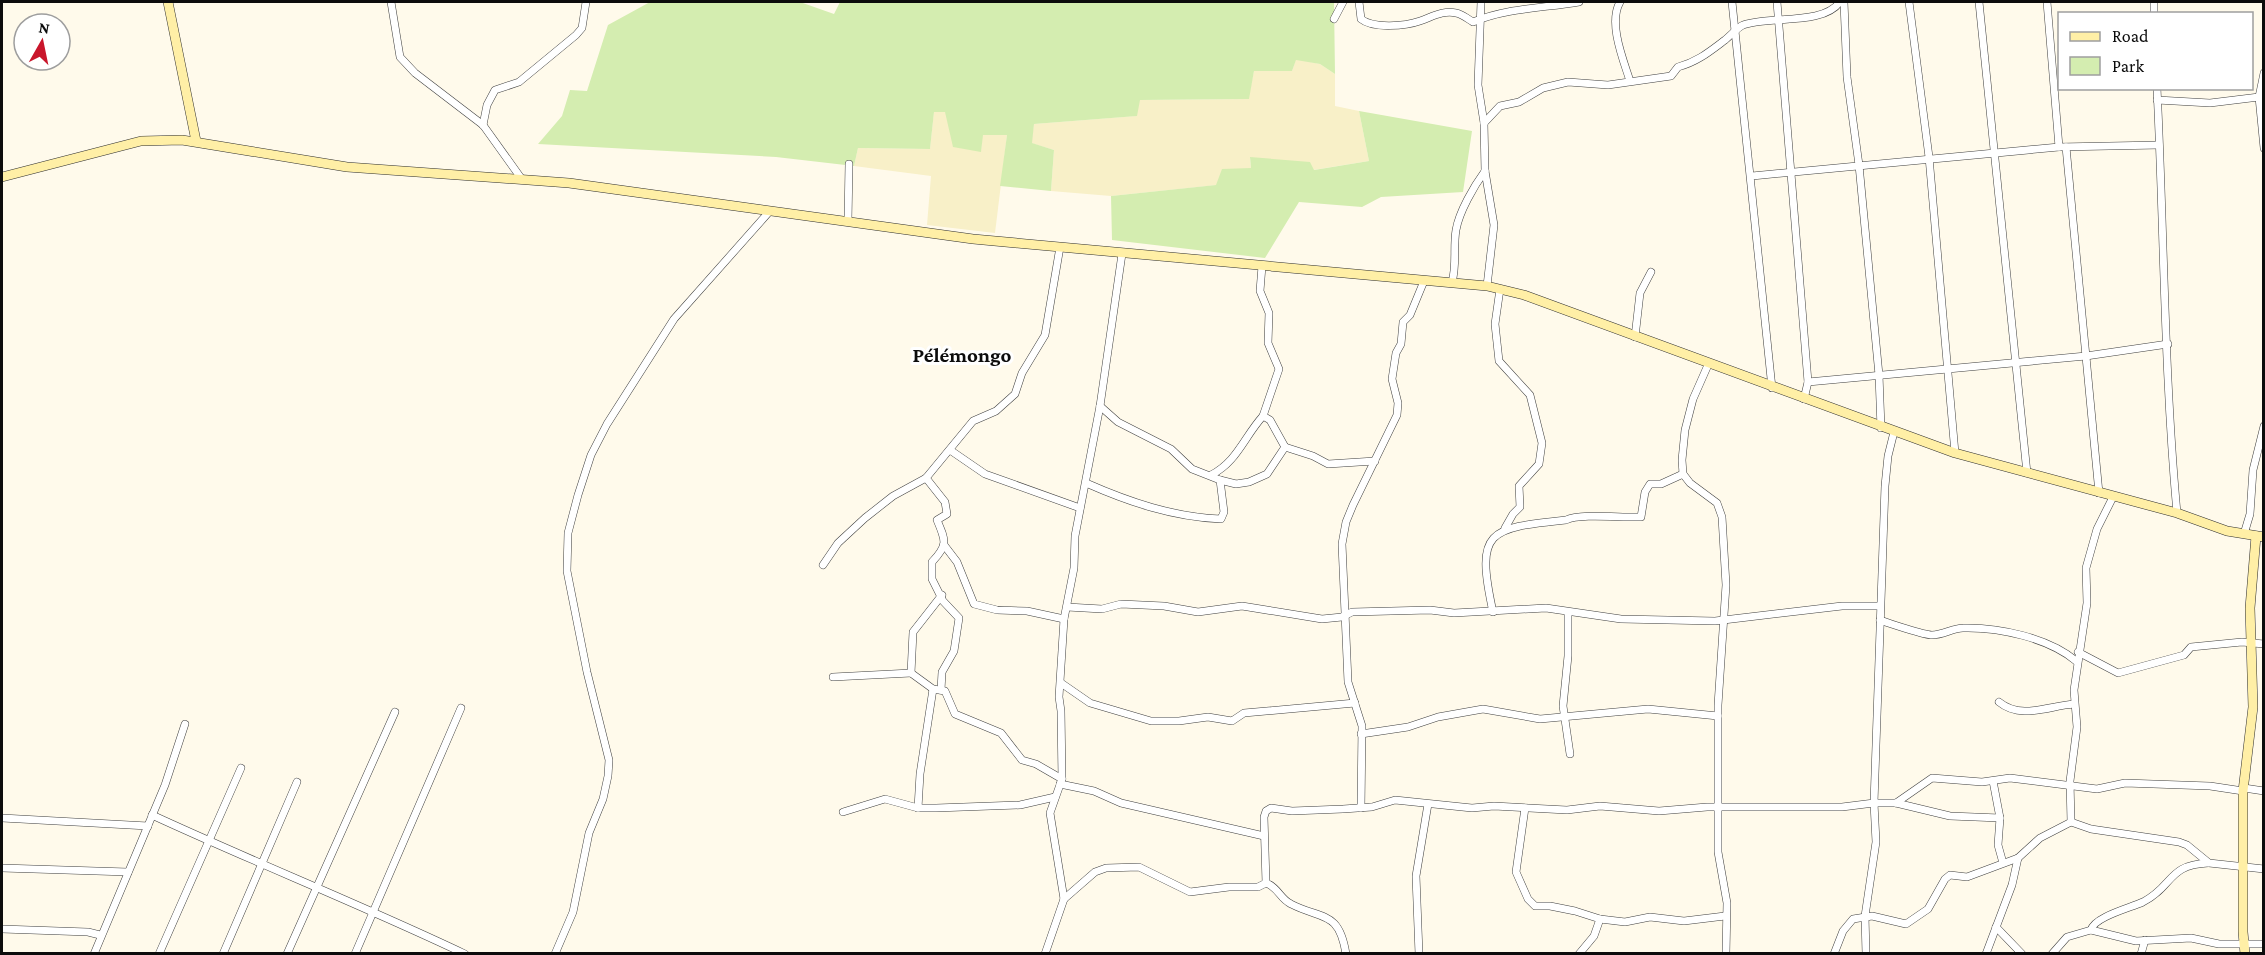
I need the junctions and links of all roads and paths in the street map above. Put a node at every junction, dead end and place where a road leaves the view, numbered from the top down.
1 (168, 2) edge
2 (391, 2) edge
3 (586, 2) edge
4 (1343, 2) edge
5 (1359, 2) edge
6 (1481, 2) edge
7 (1579, 2) edge
8 (1609, 2) edge
9 (1620, 2) edge
10 (1732, 2) edge
11 (1777, 2) edge
12 (1842, 2) edge
13 (1910, 2) edge
14 (1979, 2) edge
15 (2047, 2) edge
16 (1616, 9) junction
17 (1481, 18) junction
18 (1779, 18) junction
19 (1334, 20) dead end
20 (1736, 31) junction
21 (2264, 73) edge
22 (1630, 81) junction
23 (2157, 90) edge
24 (2259, 97) junction
25 (2157, 100) junction
26 (1484, 123) junction
27 (483, 125) junction
28 (2263, 135) edge
29 (196, 141) junction
30 (2158, 145) junction
31 (2063, 147) junction
32 (2264, 148) edge
33 (1993, 152) junction
34 (1929, 157) junction
35 (849, 164) dead end
36 (1859, 165) junction
37 (1485, 171) junction
38 (1789, 173) junction
39 (1752, 176) junction
40 (2, 177) edge
41 (521, 178) junction
42 (769, 212) junction
43 (848, 221) junction
44 (1060, 247) junction
45 (1122, 254) junction
46 (1262, 266) junction
47 (1651, 272) dead end
48 (1424, 280) junction
49 (1452, 282) junction
50 (1487, 286) junction
51 (1500, 289) junction
52 (1635, 337) junction
53 (2168, 344) junction
54 (2086, 356) junction
55 (2016, 362) junction
56 (1708, 364) junction
57 (1947, 369) junction
58 (1879, 375) junction
59 (1808, 382) junction
60 (1772, 388) junction
61 (1804, 399) junction
62 (1100, 406) junction
63 (1263, 416) junction
64 (2264, 426) edge
65 (1881, 428) junction
66 (1894, 432) junction
67 (1285, 447) junction
68 (950, 450) junction
69 (1955, 453) junction
70 (1375, 461) junction
71 (2027, 473) junction
72 (1683, 474) junction
73 (1211, 476) junction
74 (926, 478) junction
75 (1220, 480) junction
76 (1086, 483) junction
77 (2099, 493) junction
78 (2113, 497) junction
79 (1080, 508) junction
80 (2177, 513) junction
81 (1505, 528) junction
82 (2244, 534) junction
83 (2260, 537) edge
84 (944, 546) junction
85 (823, 565) dead end
86 (942, 595) junction
87 (1879, 606) junction
88 (1067, 607) junction
89 (1493, 612) junction
90 (1568, 612) junction
91 (1345, 615) junction
92 (1064, 619) junction
93 (1880, 620) junction
94 (1723, 621) junction
95 (2251, 644) junction
96 (2264, 644) edge
97 (2078, 652) junction
98 (2076, 661) junction
99 (912, 673) junction
100 (833, 676) dead end
101 (1061, 683) junction
102 (937, 689) junction
103 (1999, 702) dead end
104 (1355, 703) junction
105 (2074, 704) junction
106 (461, 708) dead end
107 (395, 711) dead end
108 (1718, 716) junction
109 (1565, 717) junction
110 (185, 724) dead end
111 (1361, 734) junction
112 (1570, 754) dead end
113 (242, 768) dead end
114 (1061, 781) junction
115 (1993, 781) junction
116 (297, 782) dead end
117 (2071, 787) junction
118 (2244, 790) junction
119 (2264, 791) edge
120 (1055, 797) junction
121 (1874, 803) junction
122 (1896, 803) junction
123 (1428, 804) junction
124 (1361, 807) junction
125 (1718, 807) junction
126 (918, 808) junction
127 (1525, 808) junction
128 (843, 813) dead end
129 (152, 815) junction
130 (2, 818) edge
131 (2000, 818) junction
132 (2071, 822) junction
133 (148, 826) junction
134 (1264, 836) junction
135 (209, 840) junction
136 (2018, 858) junction
137 (2003, 862) junction
138 (2209, 863) junction
139 (262, 865) junction
140 (2242, 867) junction
141 (2, 868) edge
142 (2264, 869) edge
143 (128, 872) junction
144 (1266, 883) junction
145 (316, 887) junction
146 (1064, 899) junction
147 (374, 910) junction
148 (1725, 916) junction
149 (1865, 916) junction
150 (1600, 919) junction
151 (1996, 927) junction
152 (2, 929) edge
153 (2091, 930) junction
154 (100, 935) junction
155 (2145, 940) junction
156 (2264, 944) edge
157 (2244, 949) edge
158 (94, 954) edge
159 (159, 954) edge
160 (223, 954) edge
161 (287, 954) edge
162 (356, 954) edge
163 (465, 954) edge
164 (555, 954) edge
165 (1044, 954) edge
166 (1346, 954) edge
167 (1419, 954) edge
168 (1579, 954) edge
169 (1726, 954) edge
170 (1834, 954) edge
171 (1866, 954) edge
172 (1986, 954) edge
173 (2022, 954) edge
174 (2052, 954) edge
175 (2141, 954) edge

1 - 29 street
2 - 27 street
3 - 27 street
4 - 19 street
5 - 17 street
6 - 17 street
7 - 17 street
8 - 16 street
9 - 16 street
10 - 20 street
11 - 18 street
12 - 18 street
12 - 36 street
13 - 34 street
14 - 33 street
15 - 31 street
16 - 22 street
17 - 26 street
18 - 20 street
18 - 38 street
20 - 22 street
20 - 39 street
21 - 24 street
22 - 26 street
23 - 25 street
24 - 25 street
24 - 28 street
25 - 30 street
26 - 37 street
27 - 41 street
28 - 32 street
29 - 40 street
29 - 41 street
30 - 31 street
30 - 53 street
31 - 33 street
31 - 54 street
33 - 34 street
33 - 55 street
34 - 36 street
34 - 57 street
35 - 43 street
36 - 38 street
36 - 58 street
37 - 49 street
37 - 50 street
38 - 39 street
38 - 59 street
39 - 60 street
41 - 42 street
42 - 43 street
42 - 164 street
43 - 44 street
44 - 45 street
44 - 68 street
45 - 46 street
45 - 62 street
46 - 48 street
46 - 63 street
47 - 52 street
48 - 49 street
48 - 70 street
49 - 50 street
50 - 51 street
51 - 52 street
51 - 81 street
52 - 56 street
53 - 54 street
53 - 80 street
54 - 55 street
54 - 77 street
55 - 57 street
55 - 71 street
56 - 60 street
56 - 72 street
57 - 58 street
57 - 69 street
58 - 59 street
58 - 65 street
59 - 61 street
60 - 61 street
61 - 65 street
62 - 73 street
62 - 76 street
63 - 67 street
63 - 73 street
64 - 82 street
65 - 66 street
66 - 69 street
66 - 87 street
67 - 70 street
67 - 75 street
68 - 74 street
68 - 79 street
69 - 71 street
70 - 91 street
71 - 77 street
72 - 81 street
72 - 94 street
73 - 75 street
74 - 84 street
74 - 85 street
75 - 76 street
76 - 79 street
77 - 78 street
78 - 80 street
78 - 97 street
79 - 88 street
80 - 82 street
81 - 89 street
82 - 83 street
83 - 95 street
84 - 86 street
84 - 92 street
86 - 99 street
86 - 102 street
87 - 93 street
87 - 94 street
88 - 91 street
88 - 92 street
89 - 90 street
89 - 91 street
90 - 94 street
90 - 109 street
91 - 104 street
92 - 101 street
93 - 98 street
93 - 121 street
94 - 108 street
95 - 96 street
95 - 97 street
95 - 118 street
97 - 98 street
98 - 105 street
99 - 100 street
99 - 102 street
101 - 104 street
101 - 114 street
102 - 114 street
102 - 126 street
103 - 105 street
104 - 111 street
105 - 117 street
106 - 147 street
107 - 145 street
108 - 109 street
108 - 125 street
109 - 111 street
109 - 112 street
110 - 129 street
111 - 124 street
113 - 135 street
114 - 120 street
114 - 134 street
115 - 117 street
115 - 122 street
115 - 131 street
116 - 139 street
117 - 118 street
117 - 132 street
118 - 119 street
118 - 140 street
120 - 126 street
120 - 146 street
121 - 122 street
121 - 125 street
121 - 149 street
122 - 131 street
123 - 124 street
123 - 127 street
123 - 167 street
124 - 134 street
125 - 127 street
125 - 148 street
126 - 128 street
127 - 150 street
129 - 133 street
129 - 135 street
130 - 133 street
131 - 137 street
132 - 136 street
132 - 138 street
133 - 143 street
134 - 144 street
135 - 139 street
135 - 159 street
136 - 137 street
136 - 151 street
137 - 149 street
138 - 140 street
138 - 153 street
139 - 145 street
139 - 160 street
140 - 142 street
140 - 157 street
141 - 143 street
143 - 154 street
144 - 146 street
144 - 166 street
145 - 147 street
145 - 161 street
146 - 165 street
147 - 162 street
147 - 163 street
148 - 150 street
148 - 169 street
149 - 170 street
149 - 171 street
150 - 168 street
151 - 172 street
151 - 173 street
152 - 154 street
153 - 155 street
153 - 174 street
154 - 158 street
155 - 157 street
155 - 175 street
156 - 157 street

